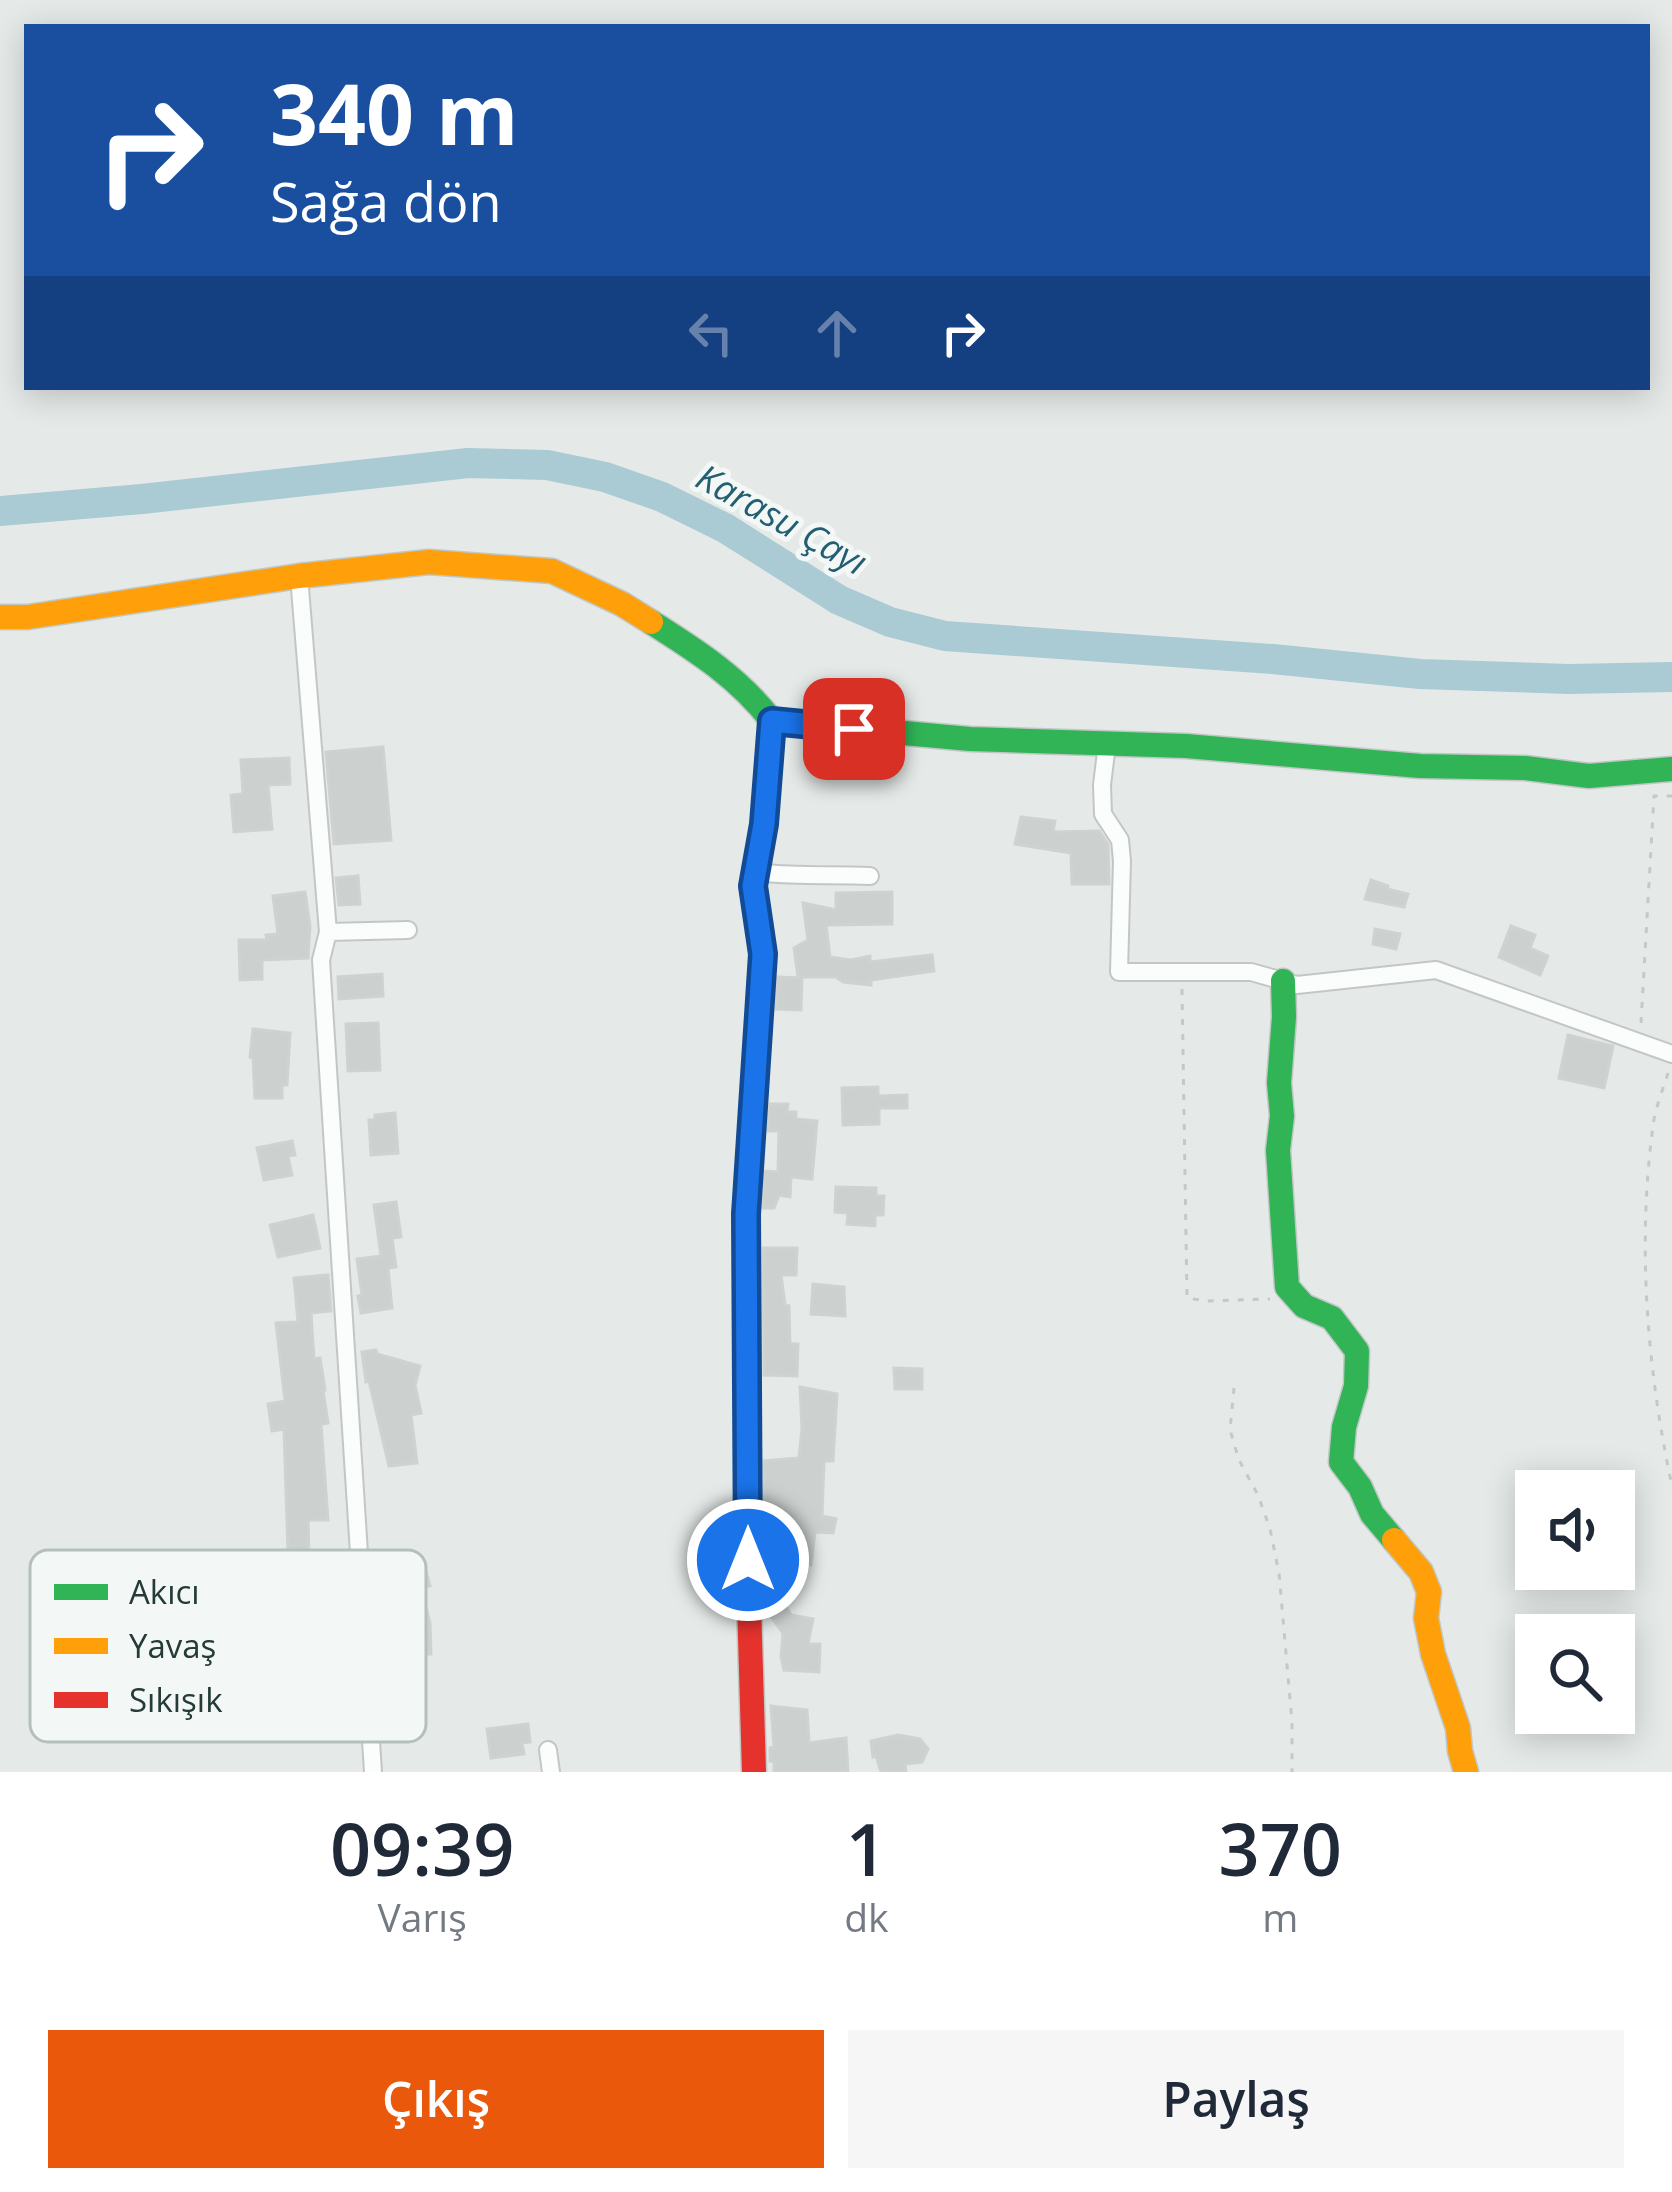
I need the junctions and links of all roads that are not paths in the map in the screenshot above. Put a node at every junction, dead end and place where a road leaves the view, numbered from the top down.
1 (299, 577) junction
2 (0, 617) edge
3 (772, 721) junction
4 (1107, 744) junction
5 (1672, 769) edge
6 (755, 872) junction
7 (870, 876) dead end
8 (409, 930) dead end
9 (328, 932) junction
10 (1282, 981) junction
11 (1672, 1057) edge
12 (359, 1550) edge
13 (371, 1742) edge
14 (548, 1750) dead end
15 (373, 1772) edge
16 (551, 1772) edge
17 (754, 1772) edge
18 (1466, 1772) edge

1 - 2 street
1 - 3 street
1 - 9 street
3 - 4 street
3 - 6 street
4 - 5 street
4 - 10 street
6 - 7 street
6 - 17 street
8 - 9 street
9 - 12 street
10 - 11 street
10 - 18 street
13 - 15 street
14 - 16 street

